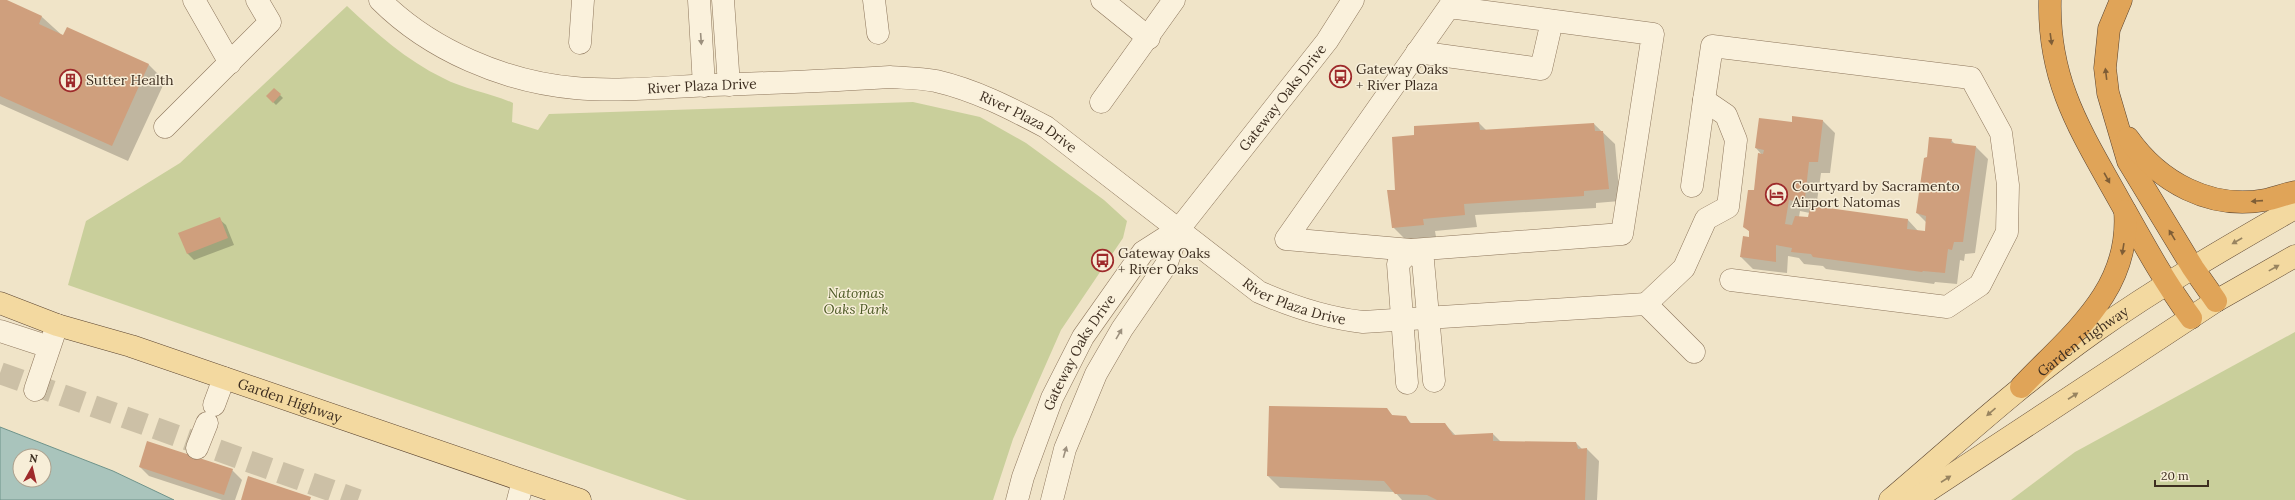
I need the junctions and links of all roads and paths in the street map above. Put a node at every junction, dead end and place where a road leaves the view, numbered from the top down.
1 (194, 0) edge
2 (257, 0) edge
3 (380, 0) edge
4 (583, 0) edge
5 (698, 0) edge
6 (723, 0) edge
7 (874, 0) edge
8 (1102, 0) edge
9 (1174, 0) edge
10 (1353, 0) edge
11 (2050, 0) edge
12 (2121, 0) edge
13 (1552, 21) junction
14 (878, 33) dead end
15 (1149, 38) junction
16 (580, 42) dead end
17 (1417, 52) junction
18 (230, 63) junction
19 (729, 85) junction
20 (704, 86) junction
21 (1704, 100) junction
22 (1101, 102) dead end
23 (2114, 112) junction
24 (165, 128) dead end
25 (1692, 186) dead end
26 (2295, 192) edge
27 (2295, 208) edge
28 (2125, 210) junction
29 (1179, 229) junction
30 (1411, 250) junction
31 (2295, 256) edge
32 (2192, 268) junction
33 (1731, 280) dead end
34 (2167, 285) junction
35 (2216, 301) junction
36 (0, 303) edge
37 (1646, 304) junction
38 (1429, 318) junction
39 (2191, 318) junction
40 (1402, 319) junction
41 (57, 325) junction
42 (0, 331) edge
43 (37, 343) dead end
44 (1694, 352) dead end
45 (224, 378) junction
46 (1434, 382) dead end
47 (1407, 383) dead end
48 (2021, 387) junction
49 (35, 390) dead end
50 (197, 448) dead end
51 (520, 490) edge
52 (580, 500) edge
53 (1017, 500) edge
54 (1052, 500) edge
55 (1890, 500) edge
56 (1914, 500) edge

1 - 18 street
2 - 18 street
3 - 20 street, River Plaza Drive
4 - 16 street
5 -> 20 street
6 - 19 street
7 - 14 street
8 - 15 street
9 - 15 street
10 - 29 street, Gateway Oaks Drive
11 -> 28 highway
23 -> 12 highway
13 - 17 street
13 - 17 street
13 - 30 street
15 - 22 street
17 - 30 street
18 - 24 street
19 - 20 street, River Plaza Drive
19 - 29 street, River Plaza Drive
21 - 25 street
21 - 33 street
21 - 37 street
26 -> 23 highway
32 -> 23 highway
27 -> 32 main road, Garden Highway
28 - 34 highway
28 -> 48 highway
29 - 40 street, River Plaza Drive
29 - 53 street, Gateway Oaks Drive
54 -> 29 street, Gateway Oaks Drive
30 - 38 street
30 - 40 street
35 -> 31 main road
32 - 34 main road, Garden Highway
32 - 35 highway
34 - 39 highway
34 - 48 main road, Garden Highway
35 - 39 main road
36 - 41 main road, Garden Highway
37 - 38 street, River Plaza Drive
37 - 44 street
38 - 40 street, River Plaza Drive
38 - 46 street
56 -> 39 main road
40 - 47 street
41 - 45 main road, Garden Highway
41 - 49 street
42 - 43 street
45 - 50 street
45 - 51 main road, Garden Highway
48 -> 55 main road, Garden Highway
51 - 52 main road, Garden Highway

